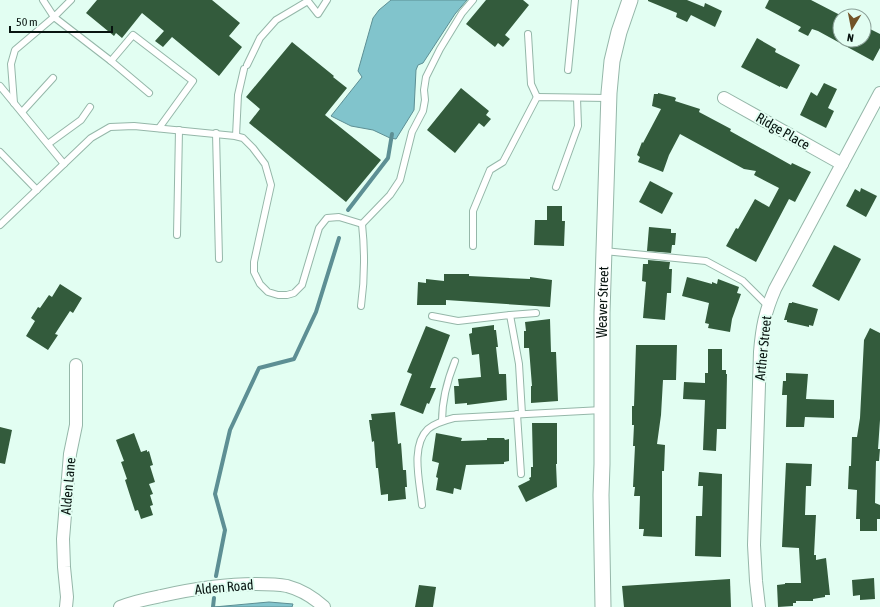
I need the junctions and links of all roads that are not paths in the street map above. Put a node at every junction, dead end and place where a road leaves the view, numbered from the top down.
1 (43, 0) edge
2 (71, 0) edge
3 (327, 0) edge
4 (473, 0) edge
5 (575, 0) edge
6 (630, 0) edge
7 (308, 1) edge
8 (54, 17) junction
9 (528, 34) dead end
10 (111, 61) junction
11 (568, 70) dead end
12 (53, 78) dead end
13 (0, 86) edge
14 (149, 93) dead end
15 (880, 93) edge
16 (537, 97) junction
17 (577, 98) junction
18 (608, 98) junction
19 (724, 98) dead end
20 (14, 103) junction
21 (90, 107) dead end
22 (22, 112) junction
23 (159, 128) junction
24 (179, 130) junction
25 (216, 133) junction
26 (236, 136) junction
27 (48, 144) junction
28 (0, 152) edge
29 (64, 164) junction
30 (842, 164) junction
31 (556, 187) dead end
32 (37, 190) junction
33 (1, 221) edge
34 (362, 224) junction
35 (177, 234) dead end
36 (473, 246) dead end
37 (604, 251) junction
38 (219, 259) dead end
39 (361, 306) dead end
40 (768, 306) junction
41 (536, 313) dead end
42 (510, 315) junction
43 (432, 316) dead end
44 (455, 361) dead end
45 (76, 365) dead end
46 (602, 410) junction
47 (520, 414) junction
48 (442, 421) junction
49 (521, 474) dead end
50 (422, 505) dead end
51 (66, 607) edge
52 (120, 607) edge
53 (324, 607) edge
54 (603, 607) edge
55 (759, 607) edge

1 - 8 lane
2 - 8 lane
3 - 7 lane
4 - 34 lane
5 - 11 lane
6 - 18 street, Weaver Street
7 - 26 lane
8 - 10 lane
8 - 20 lane
9 - 16 lane
10 - 14 lane
10 - 23 lane
12 - 22 lane
13 - 20 lane
15 - 30 street, Arther Street
16 - 17 lane
16 - 36 lane
17 - 18 lane
17 - 31 lane
18 - 37 street, Weaver Street
19 - 30 street, Ridge Place
20 - 22 lane
21 - 27 lane
22 - 27 lane
23 - 24 lane
23 - 29 lane
24 - 25 lane
24 - 35 lane
25 - 26 lane
25 - 38 lane
26 - 34 lane
27 - 29 lane
28 - 32 lane
29 - 32 lane
30 - 40 street, Arther Street
32 - 33 lane
34 - 39 lane
37 - 40 lane
37 - 46 street, Weaver Street
40 - 55 street, Arther Street
41 - 42 lane
42 - 43 lane
42 - 47 lane
44 - 48 lane
45 - 51 street, Alden Lane
46 - 47 lane
46 - 54 street, Weaver Street
47 - 48 lane
47 - 49 lane
48 - 50 lane
52 - 53 street, Alden Road

